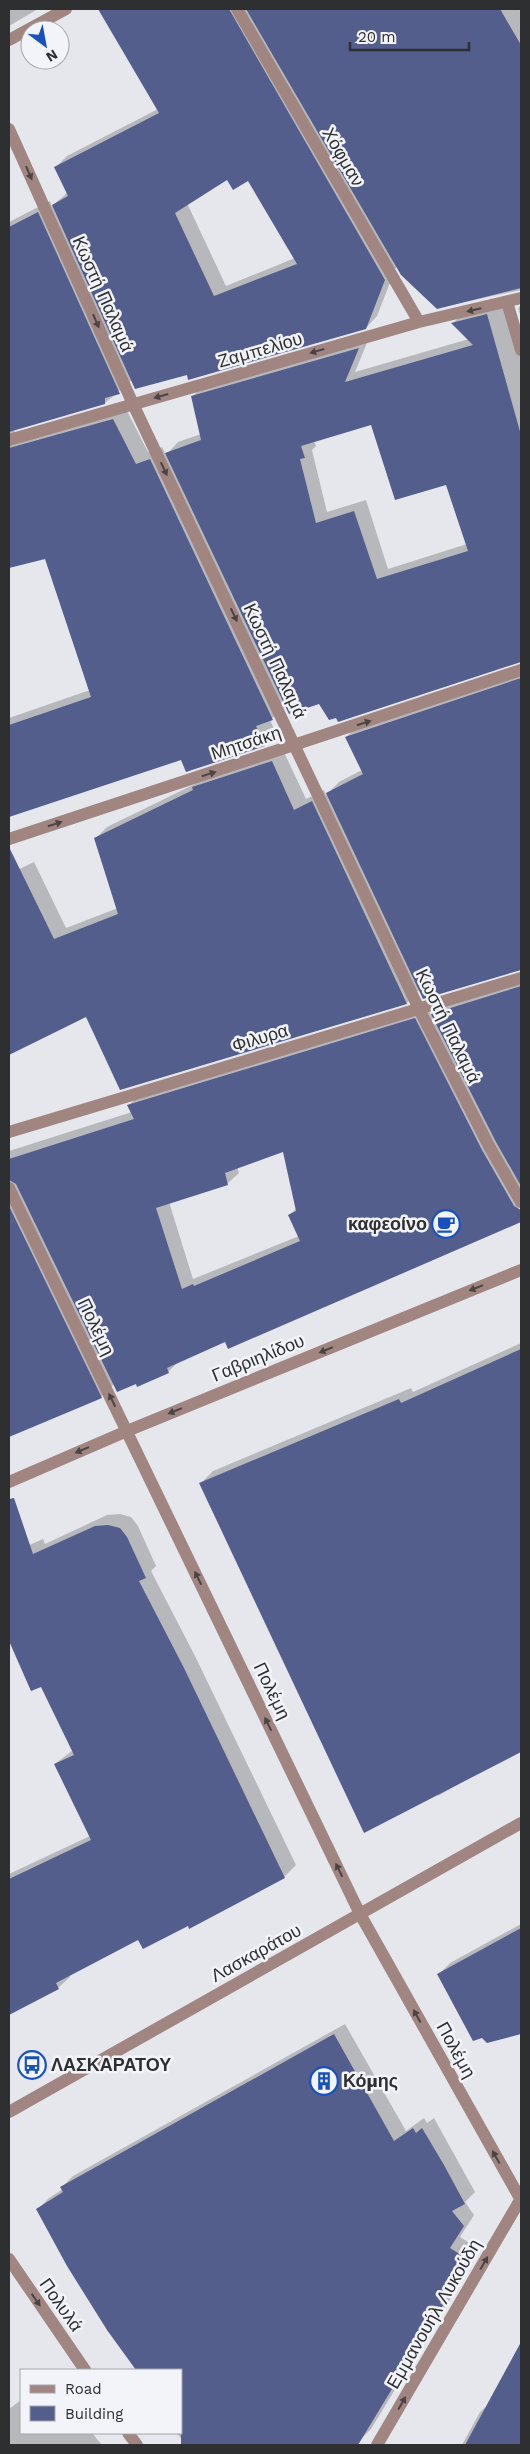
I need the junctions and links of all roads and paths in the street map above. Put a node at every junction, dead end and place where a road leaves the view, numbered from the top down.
1 (66, 9) edge
2 (237, 9) edge
3 (9, 40) edge
4 (9, 129) edge
5 (521, 298) edge
6 (507, 302) junction
7 (419, 322) junction
8 (521, 350) edge
9 (133, 404) junction
10 (9, 440) edge
11 (521, 670) edge
12 (296, 746) junction
13 (9, 839) edge
14 (521, 978) edge
15 (419, 1009) junction
16 (9, 1132) edge
17 (9, 1188) edge
18 (521, 1202) edge
19 (521, 1270) edge
20 (127, 1431) junction
21 (9, 1482) edge
22 (521, 1823) edge
23 (360, 1914) junction
24 (9, 2112) edge
25 (521, 2200) edge
26 (9, 2259) edge
27 (84, 2369) edge
28 (129, 2434) edge
29 (137, 2445) edge
30 (378, 2445) edge

1 - 3 street
2 - 7 street, Χόφμαν
4 -> 9 street, Κωστή Παλαμά
5 - 6 street, Ζαμπελίου
6 -> 7 street, Ζαμπελίου
6 - 8 street
7 -> 9 street, Ζαμπελίου
9 - 10 street, Ζαμπελίου
9 -> 12 street, Κωστή Παλαμά
12 -> 11 street, Μητσάκη
13 -> 12 street, Μητσάκη
12 - 15 street, Κωστή Παλαμά
14 - 15 street, Φιλυρα
15 - 16 street, Φιλυρα
15 - 18 street, Κωστή Παλαμά
20 -> 17 street, Πολέμη
19 -> 20 street, Γαβριηλίδου
20 -> 21 street, Γαβριηλίδου
23 -> 20 street, Πολέμη
22 - 23 street, Λασκαράτου
23 - 24 street, Λασκαράτου
25 -> 23 street, Πολέμη
30 -> 25 street, Εμμανουήλ Λυκούδη
26 -> 27 street, Πολυλά
28 - 29 street

